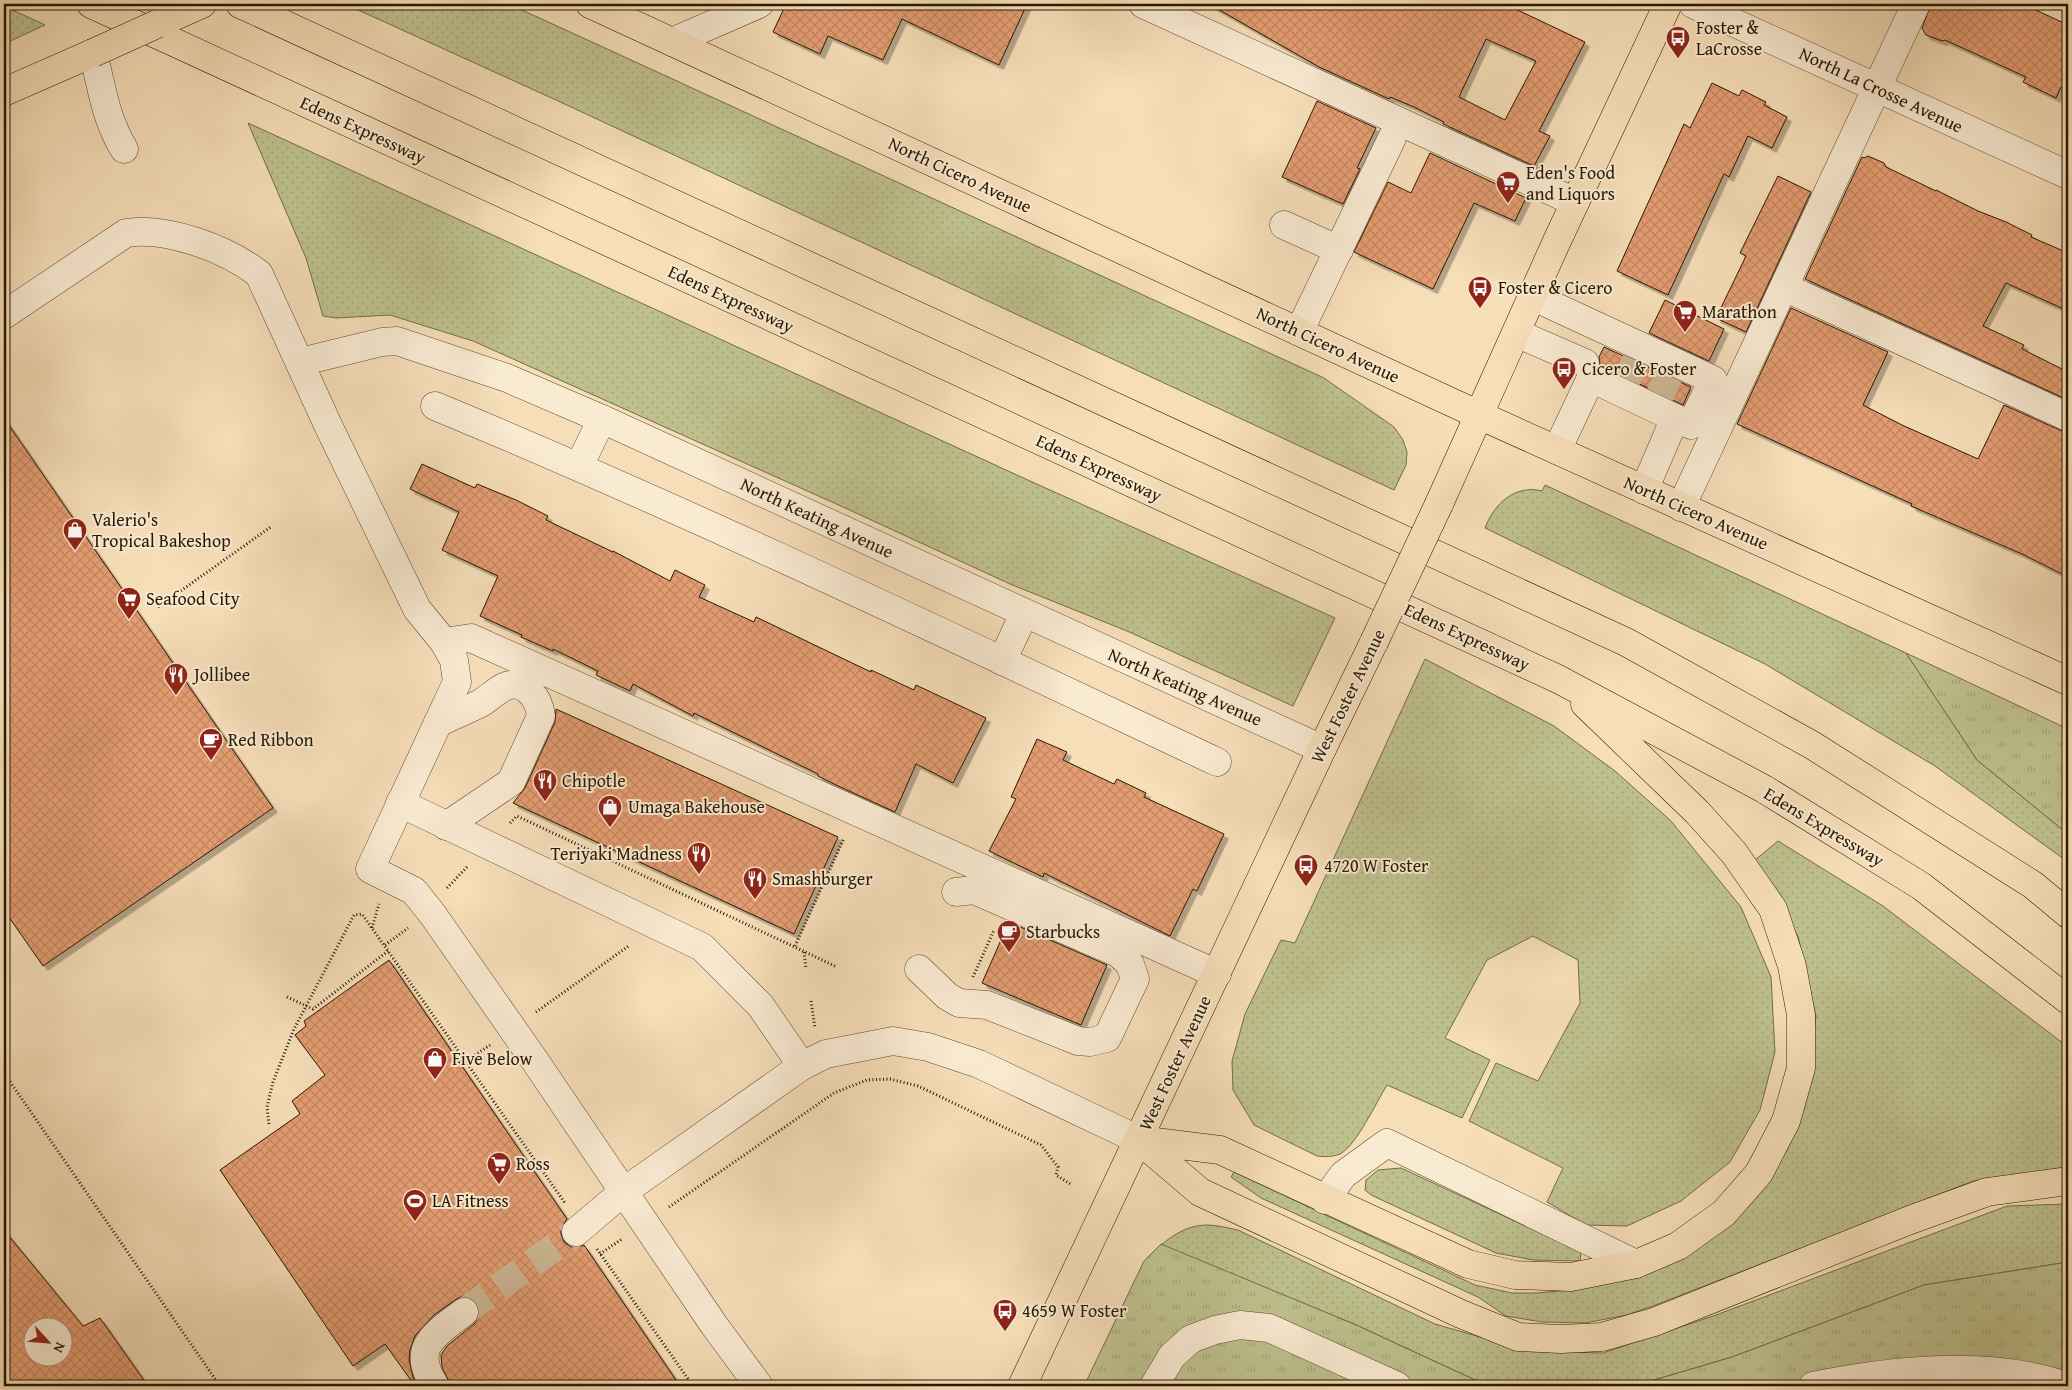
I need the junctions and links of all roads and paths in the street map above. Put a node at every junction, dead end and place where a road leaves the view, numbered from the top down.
1 (91, 4) edge
2 (202, 4) edge
3 (240, 4) edge
4 (590, 4) edge
5 (759, 4) edge
6 (1143, 4) edge
7 (1668, 4) edge
8 (1693, 4) edge
9 (1916, 4) edge
10 (630, 13) edge
11 (672, 42) junction
12 (93, 53) junction
13 (1877, 88) junction
14 (4, 92) edge
15 (1392, 138) dead end
16 (124, 149) dead end
17 (2068, 176) edge
18 (1575, 202) junction
19 (1284, 225) dead end
20 (1339, 250) junction
21 (1784, 287) junction
22 (1532, 296) junction
23 (7, 305) edge
24 (1601, 328) junction
25 (1299, 332) junction
26 (1516, 333) junction
27 (300, 362) junction
28 (1588, 370) junction
29 (435, 406) dead end
30 (1662, 408) junction
31 (1479, 416) junction
32 (2068, 418) edge
33 (602, 419) junction
34 (1557, 450) junction
35 (579, 466) junction
36 (1644, 490) junction
37 (1681, 507) junction
38 (272, 526) dead end
39 (158, 607) dead end
40 (1024, 614) junction
41 (444, 642) junction
42 (1002, 661) junction
43 (1558, 679) junction
44 (2068, 681) edge
45 (438, 723) junction
46 (1322, 749) junction
47 (1217, 762) dead end
48 (400, 802) junction
49 (446, 826) junction
50 (845, 835) dead end
51 (662, 884) dead end
52 (956, 892) dead end
53 (1006, 905) junction
54 (2068, 914) edge
55 (645, 920) junction
56 (795, 946) dead end
57 (388, 951) junction
58 (804, 952) dead end
59 (806, 969) dead end
60 (919, 969) dead end
61 (1217, 974) junction
62 (971, 981) dead end
63 (287, 997) dead end
64 (2068, 1000) edge
65 (811, 1001) dead end
66 (306, 1006) junction
67 (513, 1028) junction
68 (816, 1034) dead end
69 (466, 1062) junction
70 (802, 1066) junction
71 (4, 1073) edge
72 (269, 1124) dead end
73 (1139, 1140) junction
74 (2068, 1181) edge
75 (1072, 1184) dead end
76 (624, 1192) junction
77 (1325, 1200) junction
78 (645, 1224) junction
79 (579, 1230) junction
80 (600, 1254) junction
81 (1636, 1264) junction
82 (464, 1312) tunnel mouth
83 (220, 1386) edge
84 (435, 1386) edge
85 (693, 1386) edge
86 (759, 1386) edge
87 (1022, 1386) edge
88 (1154, 1386) edge
89 (1397, 1386) edge
90 (1813, 1386) edge
91 (2066, 1386) edge

1 - 43 main road, Edens Expressway
2 - 12 main road, bridge
3 - 54 main road
4 - 10 main road, North Cicero Avenue
5 - 11 street
6 - 18 street
7 - 18 main road, West Foster Avenue
8 - 13 street, North La Crosse Avenue
9 - 13 street
10 - 11 main road, North Cicero Avenue
11 - 25 main road, North Cicero Avenue
12 - 14 main road
12 - 16 street
13 - 17 street, North La Crosse Avenue
13 - 21 street
15 - 20 street
18 - 22 main road, West Foster Avenue
19 - 20 street
20 - 25 street
21 - 32 street
21 - 37 street
22 - 24 street
22 - 26 main road, West Foster Avenue
23 - 27 street
24 - 28 street
24 - 30 street
25 - 31 main road, North Cicero Avenue
26 - 28 street
26 - 31 main road, West Foster Avenue
27 - 33 street, North Keating Avenue
27 - 41 street
28 - 30 street
28 - 34 street
29 - 35 street
30 - 36 street
31 - 34 main road, North Cicero Avenue
31 - 46 main road, West Foster Avenue, bridge
33 - 35 street
33 - 40 street, North Keating Avenue
34 - 36 main road, North Cicero Avenue
35 - 42 street
36 - 37 main road, North Cicero Avenue
37 - 44 main road, North Cicero Avenue
38 - 39 path
40 - 42 street
40 - 46 street, North Keating Avenue
41 - 45 street
41 - 61 street
42 - 47 street
43 - 64 main road, Edens Expressway
43 - 81 main road
45 - 48 street
45 - 49 street
46 - 61 main road, West Foster Avenue
48 - 49 street
48 - 67 street
49 - 55 street
50 - 56 path
51 - 55 path
52 - 53 street
53 - 60 street
53 - 62 path
55 - 67 path
55 - 70 street
57 - 66 path
57 - 66 path
57 - 69 path
58 - 59 path
61 - 73 main road, West Foster Avenue
63 - 66 path
65 - 68 path
66 - 72 path
67 - 69 path
67 - 76 street
69 - 79 path
70 - 73 street
70 - 76 street
71 - 83 path
73 - 74 main road
73 - 77 main road
73 - 87 main road, West Foster Avenue
75 - 78 path
76 - 78 street
76 - 79 street
77 - 81 main road
77 - 81 street
78 - 80 path
78 - 86 street
79 - 80 path
80 - 85 path
82 - 84 street
88 - 89 street
90 - 91 street

